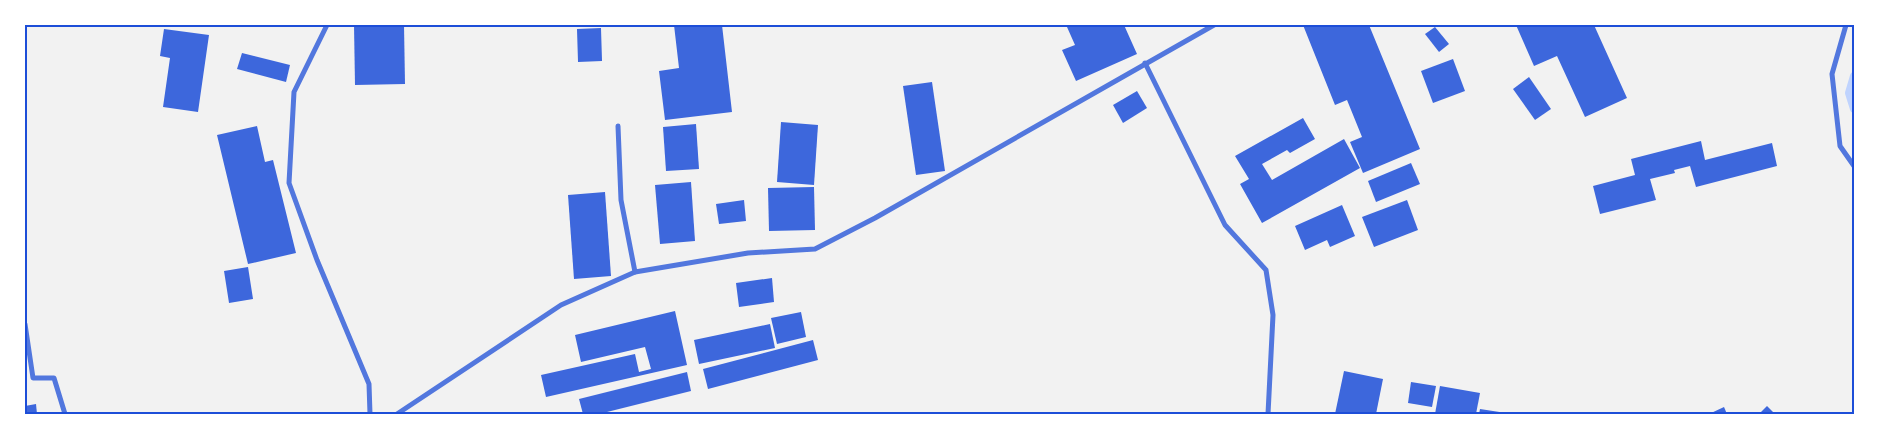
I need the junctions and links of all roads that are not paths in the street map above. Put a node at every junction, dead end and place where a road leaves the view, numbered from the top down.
1 (327, 25) edge
2 (1214, 25) edge
3 (1846, 25) edge
4 (1146, 63) junction
5 (618, 126) dead end
6 (1854, 166) edge
7 (635, 272) junction
8 (25, 324) edge
9 (65, 414) edge
10 (370, 414) edge
11 (397, 414) edge
12 (1268, 414) edge

1 - 10 street
2 - 4 street
3 - 6 street
4 - 7 street
4 - 12 street
5 - 7 street
7 - 11 street
8 - 9 street

